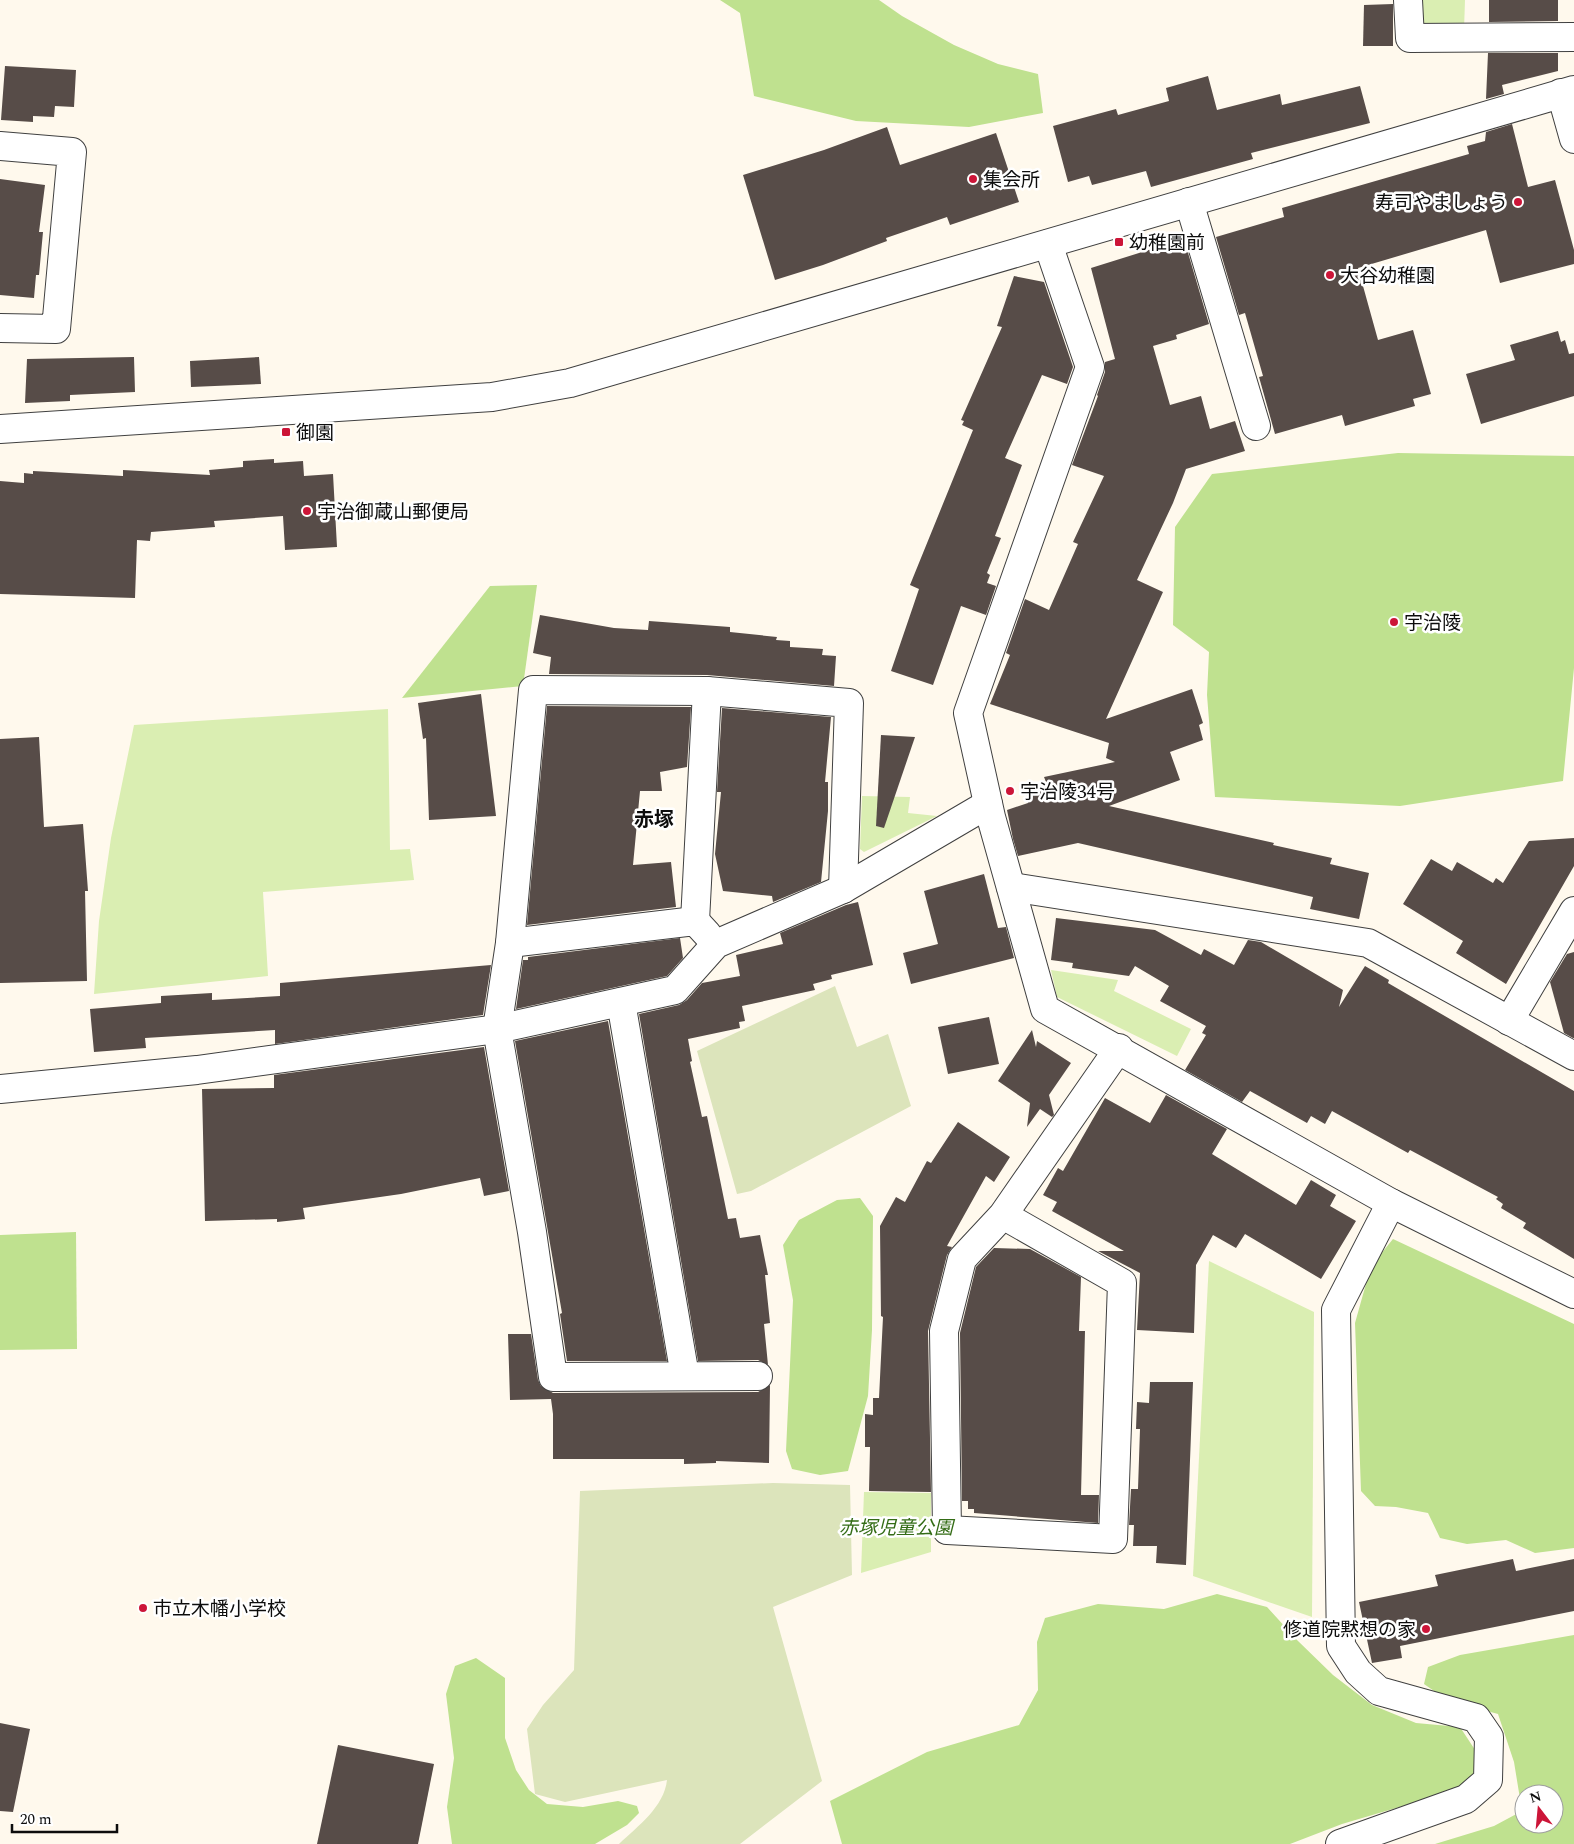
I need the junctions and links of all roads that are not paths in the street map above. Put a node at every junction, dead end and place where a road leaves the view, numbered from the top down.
1 (1408, 0) edge
2 (1574, 37) edge
3 (1568, 92) edge
4 (1574, 139) edge
5 (0, 146) edge
6 (1189, 202) junction
7 (1048, 244) junction
8 (0, 328) edge
9 (1256, 426) dead end
10 (0, 429) edge
11 (707, 691) junction
12 (988, 804) junction
13 (1011, 886) junction
14 (843, 889) junction
15 (1574, 911) edge
16 (695, 921) junction
17 (510, 942) junction
18 (716, 944) junction
19 (621, 1002) junction
20 (1509, 1021) junction
21 (498, 1030) junction
22 (1119, 1048) junction
23 (1574, 1056) edge
24 (0, 1089) edge
25 (1391, 1203) junction
26 (1003, 1216) junction
27 (1574, 1294) edge
28 (685, 1376) junction
29 (758, 1376) dead end
30 (1340, 1844) edge

1 - 2 street
3 - 4 street
3 - 6 street
5 - 8 street
6 - 7 street
6 - 9 street
7 - 10 street
7 - 12 street
11 - 14 street
11 - 16 street
11 - 17 street
12 - 13 street
12 - 14 street
13 - 20 street
13 - 22 street
14 - 18 street
15 - 20 street
16 - 17 street
16 - 18 street
17 - 21 street
18 - 19 street
19 - 21 street
19 - 28 street
20 - 23 street
21 - 24 street
21 - 28 street
22 - 25 street
22 - 26 street
25 - 27 street
25 - 30 street
26 - 26 street
28 - 29 street

